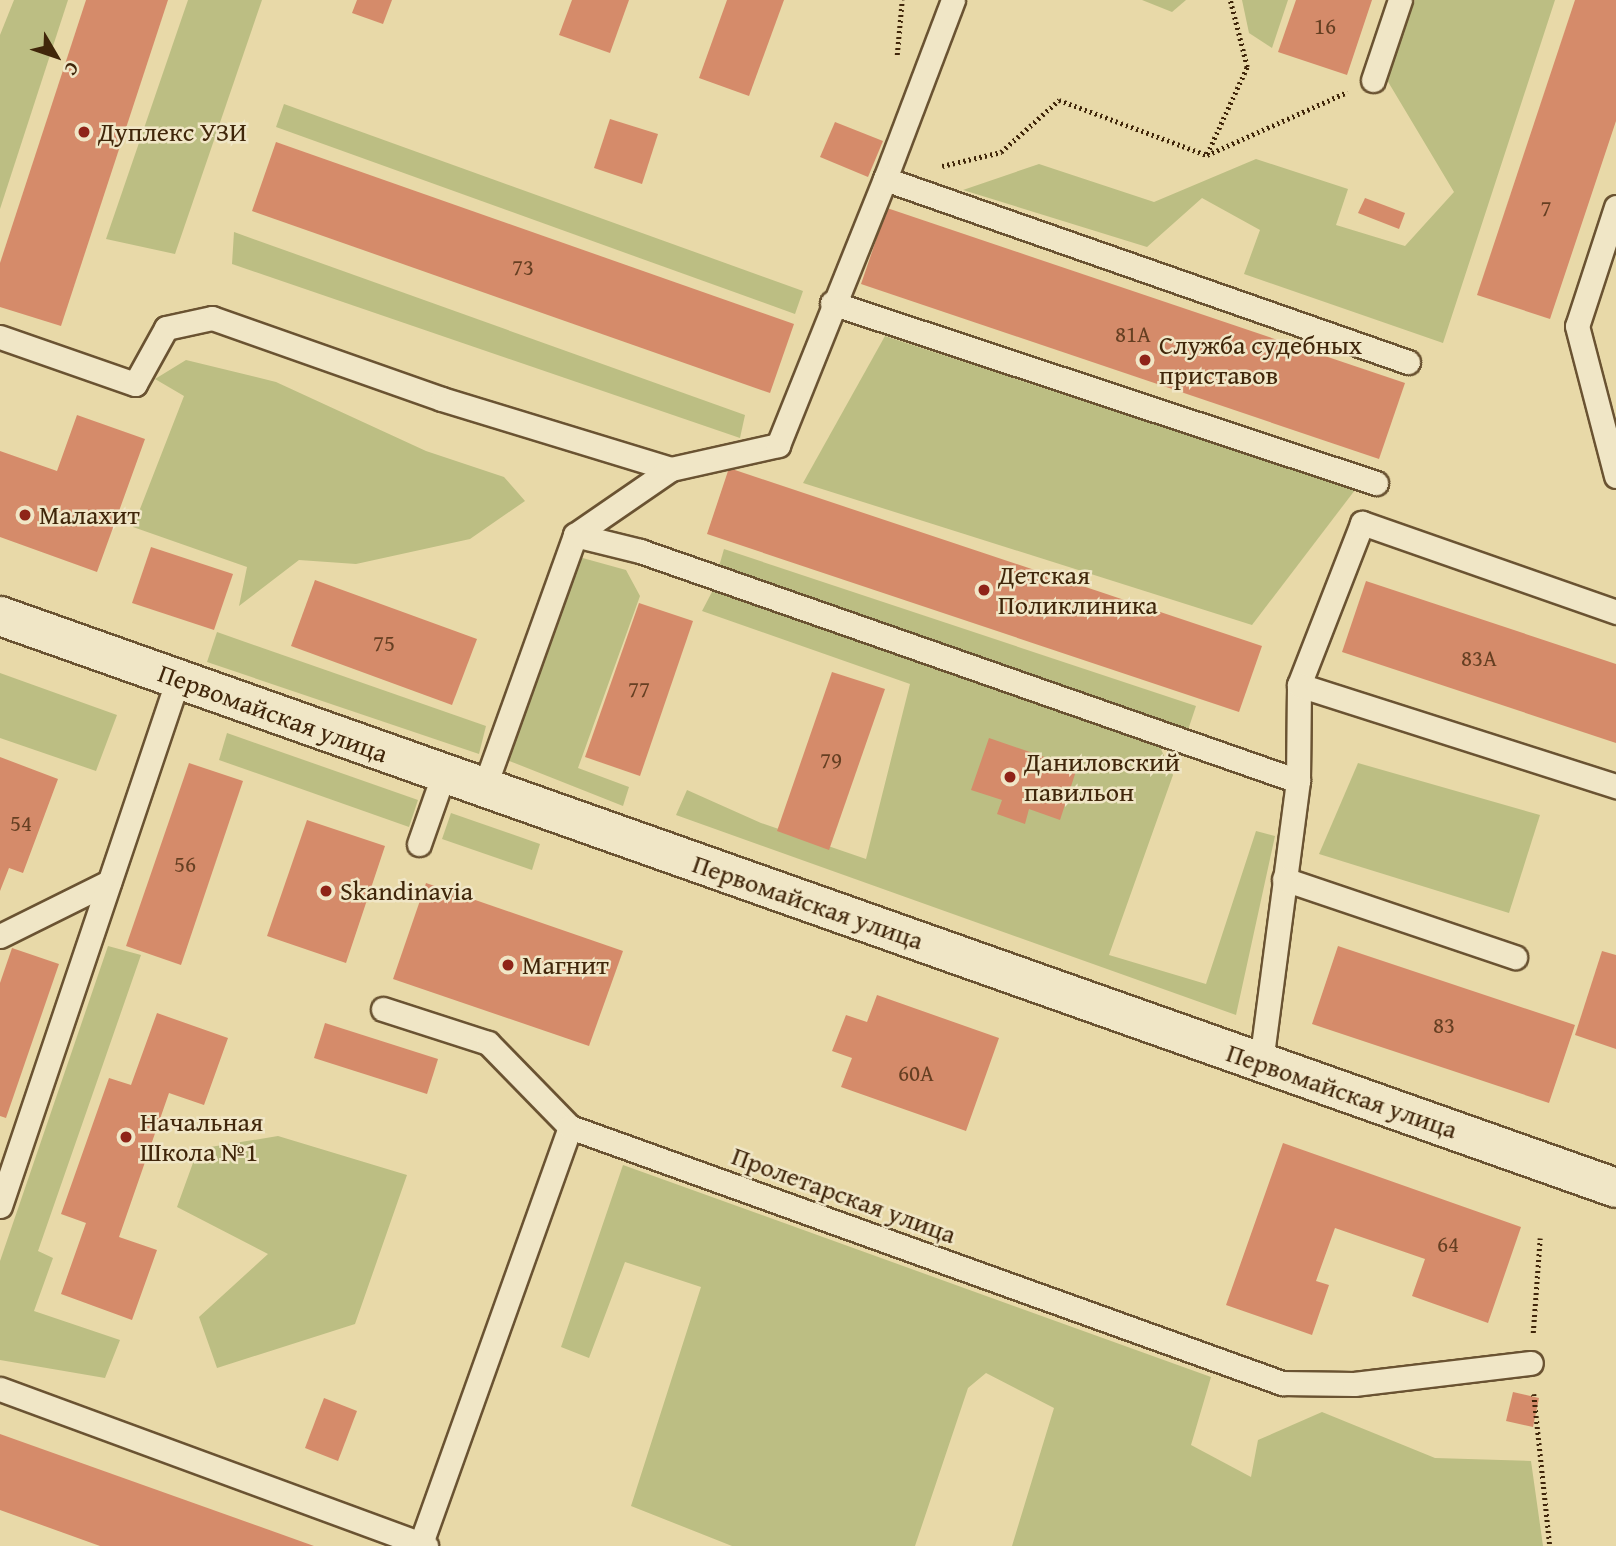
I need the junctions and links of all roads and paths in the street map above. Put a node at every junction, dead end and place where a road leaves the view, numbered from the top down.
1 (953, 0) edge
2 (1230, 0) edge
3 (1401, 0) edge
4 (1373, 80) joint
5 (1207, 155) junction
6 (885, 179) junction
7 (1616, 207) edge
8 (832, 303) junction
9 (0, 337) edge
10 (1408, 362) dead end
11 (671, 470) junction
12 (1616, 476) edge
13 (1376, 483) dead end
14 (575, 535) junction
15 (1616, 612) edge
16 (0, 616) edge
17 (178, 679) junction
18 (1299, 685) junction
19 (444, 773) junction
20 (1298, 781) junction
21 (1616, 786) edge
22 (484, 788) junction
23 (419, 844) dead end
24 (1284, 879) junction
25 (109, 882) junction
26 (0, 936) edge
27 (1515, 957) dead end
28 (383, 1009) dead end
29 (1261, 1063) junction
30 (570, 1127) junction
31 (1616, 1188) edge
32 (0, 1206) edge
33 (1531, 1363) dead end
34 (0, 1389) edge
35 (422, 1545) edge

1 - 6 lane
2 - 5 path
3 - 4 lane
4 - 5 path
5 - 6 path
6 - 8 lane
6 - 10 lane
7 - 12 lane
8 - 11 lane
8 - 13 lane
9 - 11 lane
11 - 14 lane
14 - 20 lane
14 - 22 lane
15 - 18 lane
16 - 17 main road, Первомайская улица
17 - 19 main road, Первомайская улица
17 - 25 lane
18 - 20 lane
18 - 21 lane
19 - 22 main road, Первомайская улица
19 - 23 lane
20 - 24 lane
22 - 29 main road, Первомайская улица
24 - 27 lane
24 - 29 lane
25 - 26 lane
25 - 32 lane
28 - 30 lane
29 - 31 main road, Первомайская улица
30 - 33 lane, Пролетарская улица
30 - 35 lane
34 - 35 lane

